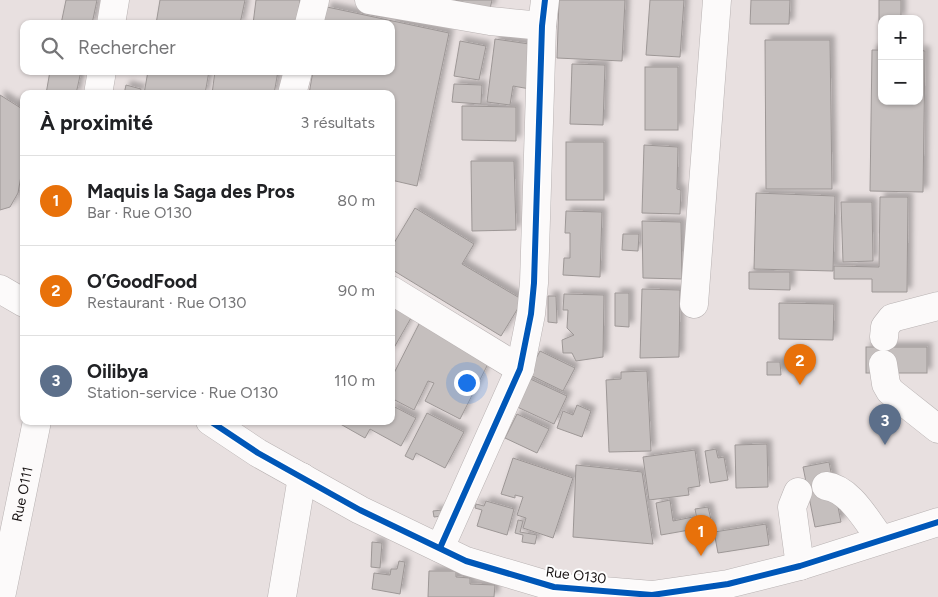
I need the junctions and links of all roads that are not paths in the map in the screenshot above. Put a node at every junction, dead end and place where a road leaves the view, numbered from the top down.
1 (115, 0) edge
2 (315, 0) edge
3 (369, 0) edge
4 (717, 0) edge
5 (544, 13) edge
6 (112, 20) edge
7 (310, 20) edge
8 (101, 75) edge
9 (297, 75) edge
10 (99, 90) edge
11 (293, 90) edge
12 (0, 289) edge
13 (395, 292) edge
14 (20, 301) edge
15 (694, 304) dead end
16 (938, 306) edge
17 (884, 337) dead end
18 (883, 364) dead end
19 (520, 369) junction
20 (36, 425) edge
21 (217, 425) edge
22 (938, 429) edge
23 (302, 477) junction
24 (826, 486) dead end
25 (798, 492) dead end
26 (938, 522) edge
27 (880, 538) junction
28 (440, 548) junction
29 (800, 566) junction
30 (1, 597) edge
31 (282, 597) edge

1 - 6 street
2 - 7 street
3 - 5 street
4 - 15 street
5 - 19 street
8 - 10 street
9 - 11 street
12 - 14 street
13 - 19 street
16 - 17 street
18 - 22 street
19 - 28 street
20 - 30 street, Rue O111
21 - 23 street, Rue O130
23 - 28 street, Rue O130
23 - 31 street
24 - 27 street
25 - 29 street
26 - 27 street, Rue O130
27 - 29 street, Rue O130
28 - 29 street, Rue O130

